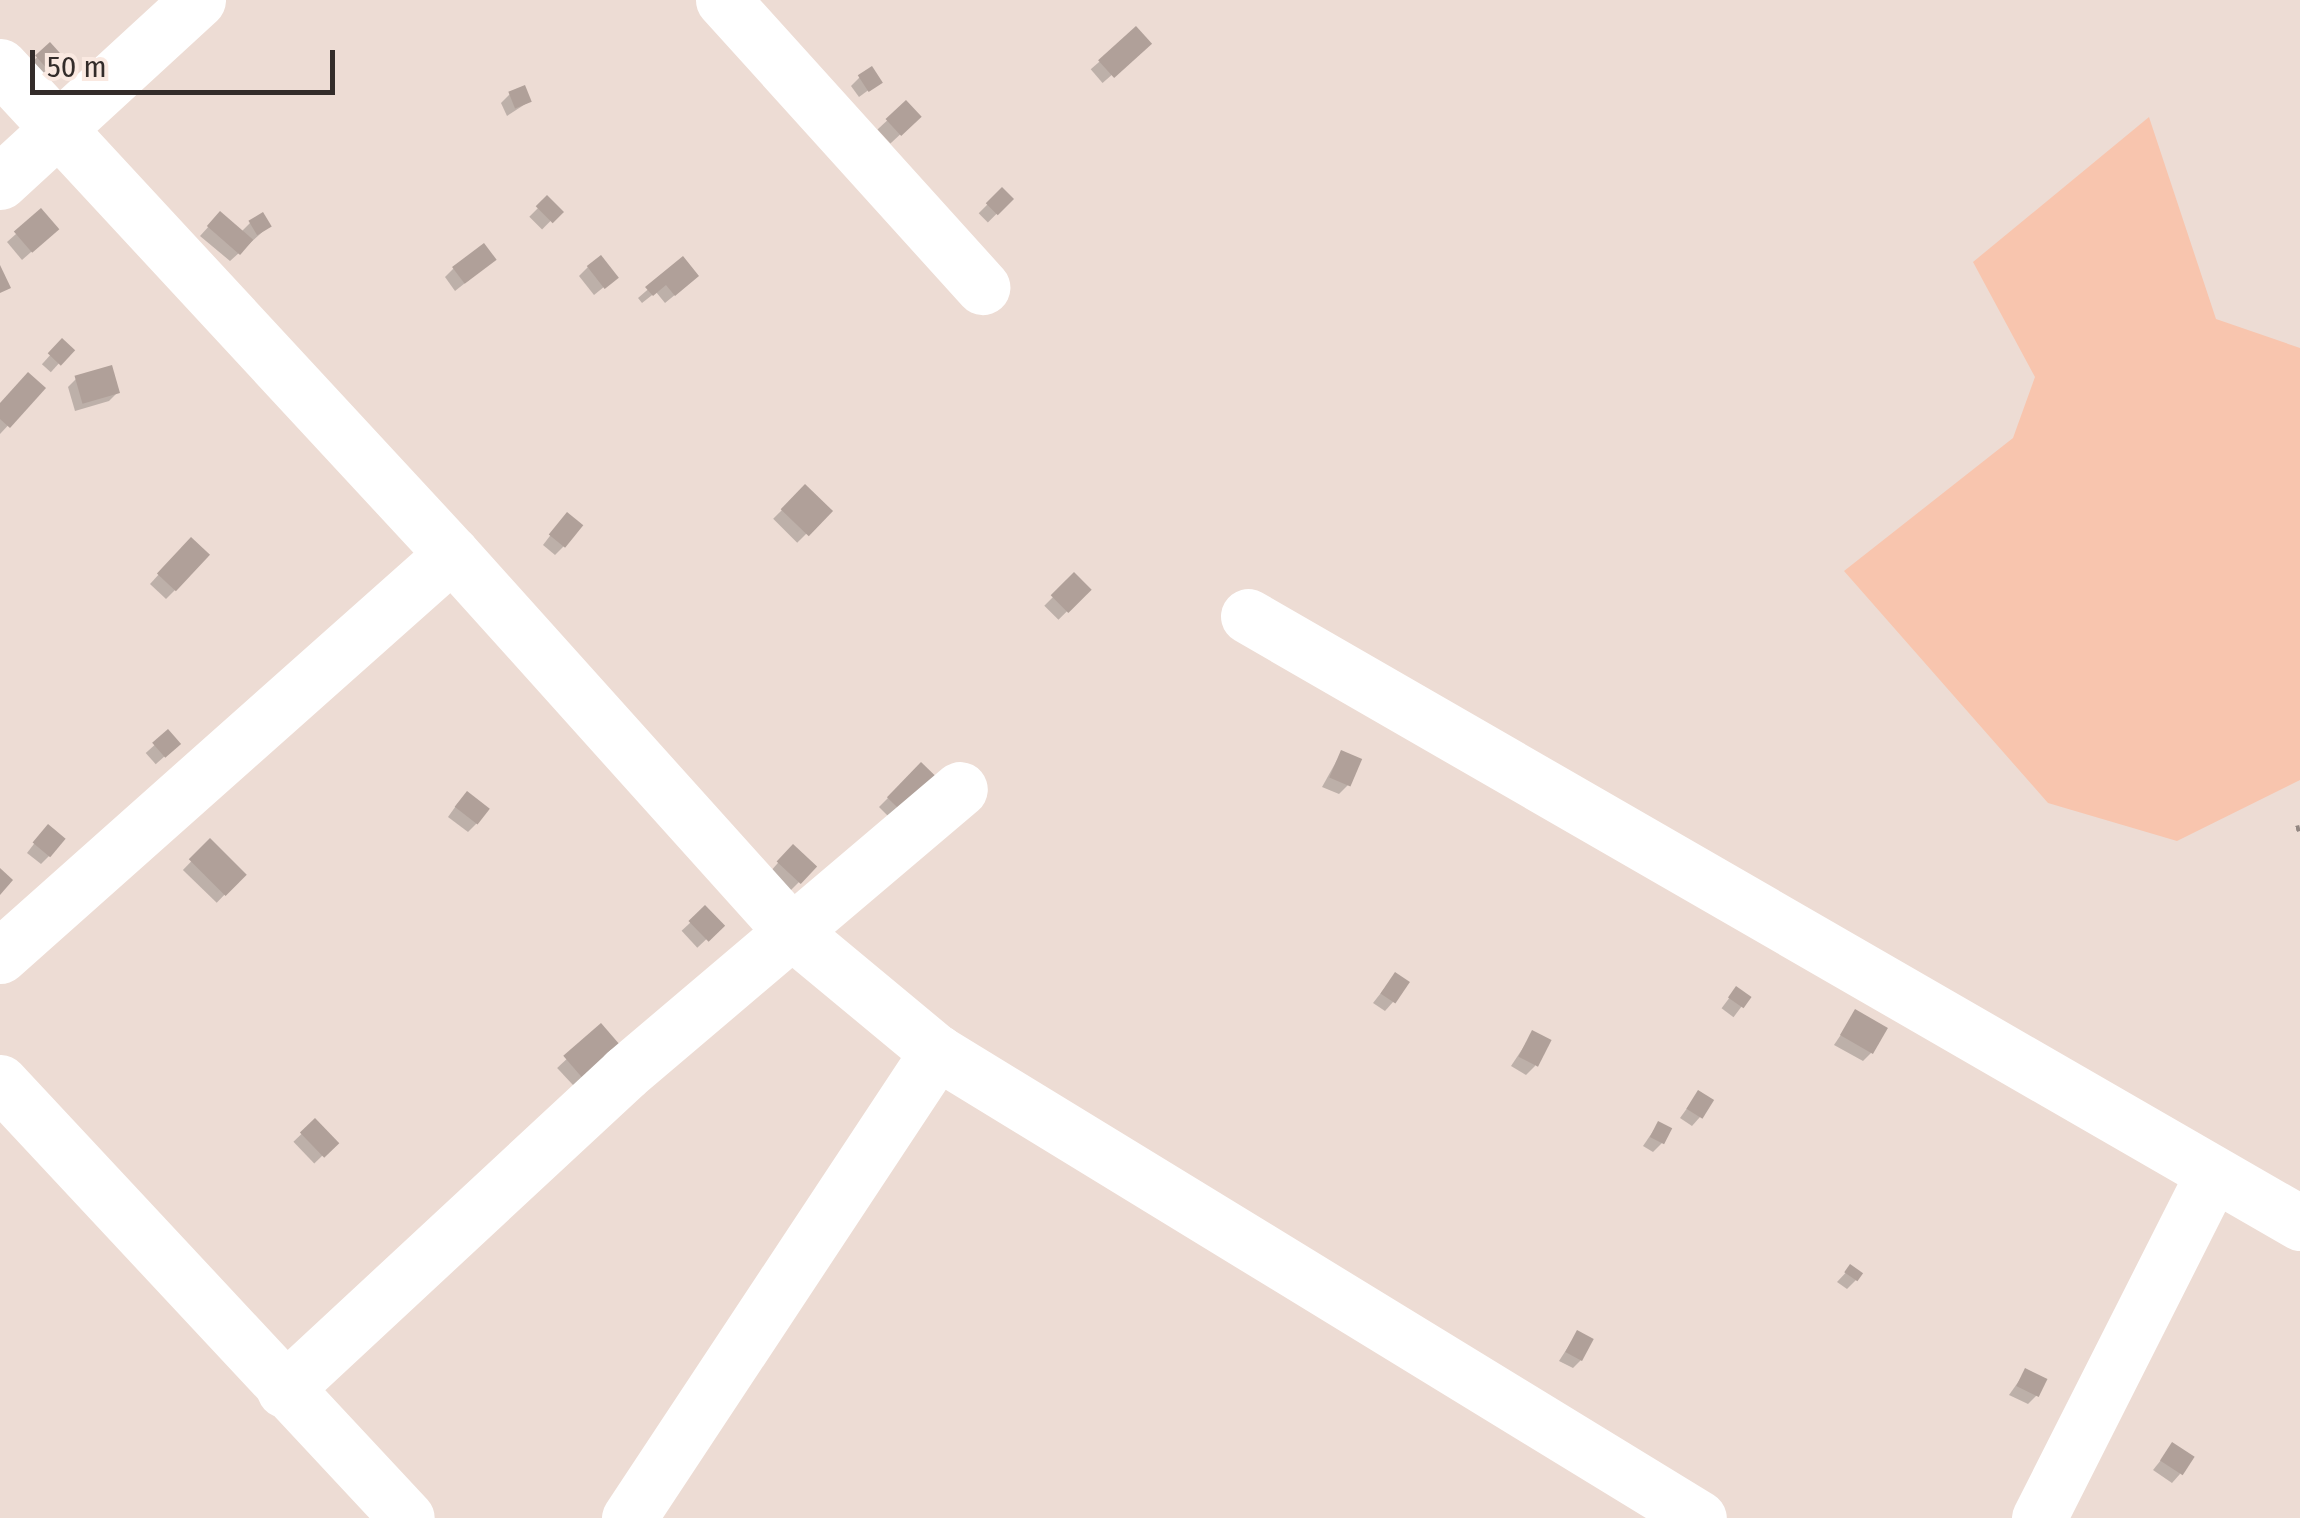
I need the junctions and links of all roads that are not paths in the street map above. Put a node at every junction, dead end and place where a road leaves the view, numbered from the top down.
1 (198, 0) edge
2 (723, 0) edge
3 (0, 66) edge
4 (57, 130) junction
5 (0, 182) edge
6 (982, 288) dead end
7 (452, 554) junction
8 (1248, 616) dead end
9 (960, 790) dead end
10 (791, 931) junction
11 (0, 956) edge
12 (937, 1052) junction
13 (0, 1082) edge
14 (2213, 1174) junction
15 (2300, 1223) edge
16 (284, 1390) junction
17 (407, 1518) edge
18 (629, 1518) edge
19 (1699, 1518) edge
20 (2039, 1518) edge

1 - 4 street
2 - 6 street
3 - 4 street
4 - 5 street
4 - 7 street
7 - 10 street
7 - 11 street
8 - 14 street
9 - 10 street
10 - 12 street
10 - 16 street
12 - 18 street
12 - 19 street
13 - 16 street
14 - 15 street
14 - 20 street
16 - 17 street

